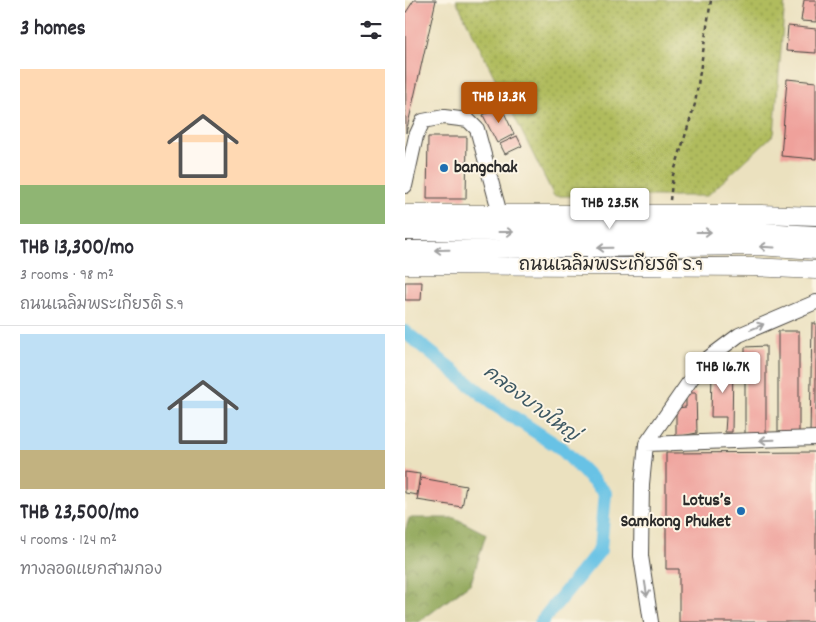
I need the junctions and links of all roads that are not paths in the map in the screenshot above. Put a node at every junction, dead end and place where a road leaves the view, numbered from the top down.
1 (405, 186) edge
2 (405, 214) edge
3 (500, 214) junction
4 (816, 216) edge
5 (405, 231) edge
6 (816, 235) edge
7 (405, 250) edge
8 (816, 250) edge
9 (405, 265) edge
10 (816, 270) edge
11 (816, 302) edge
12 (816, 438) edge
13 (647, 444) junction
14 (651, 622) edge

1 - 3 lane
2 - 3 main road
3 - 4 main road
5 -> 6 main road
8 -> 7 main road
9 - 10 main road, ถนนเฉลิมพระเกียรติ ร.9
13 -> 11 lane
12 -> 13 lane
13 -> 14 lane

